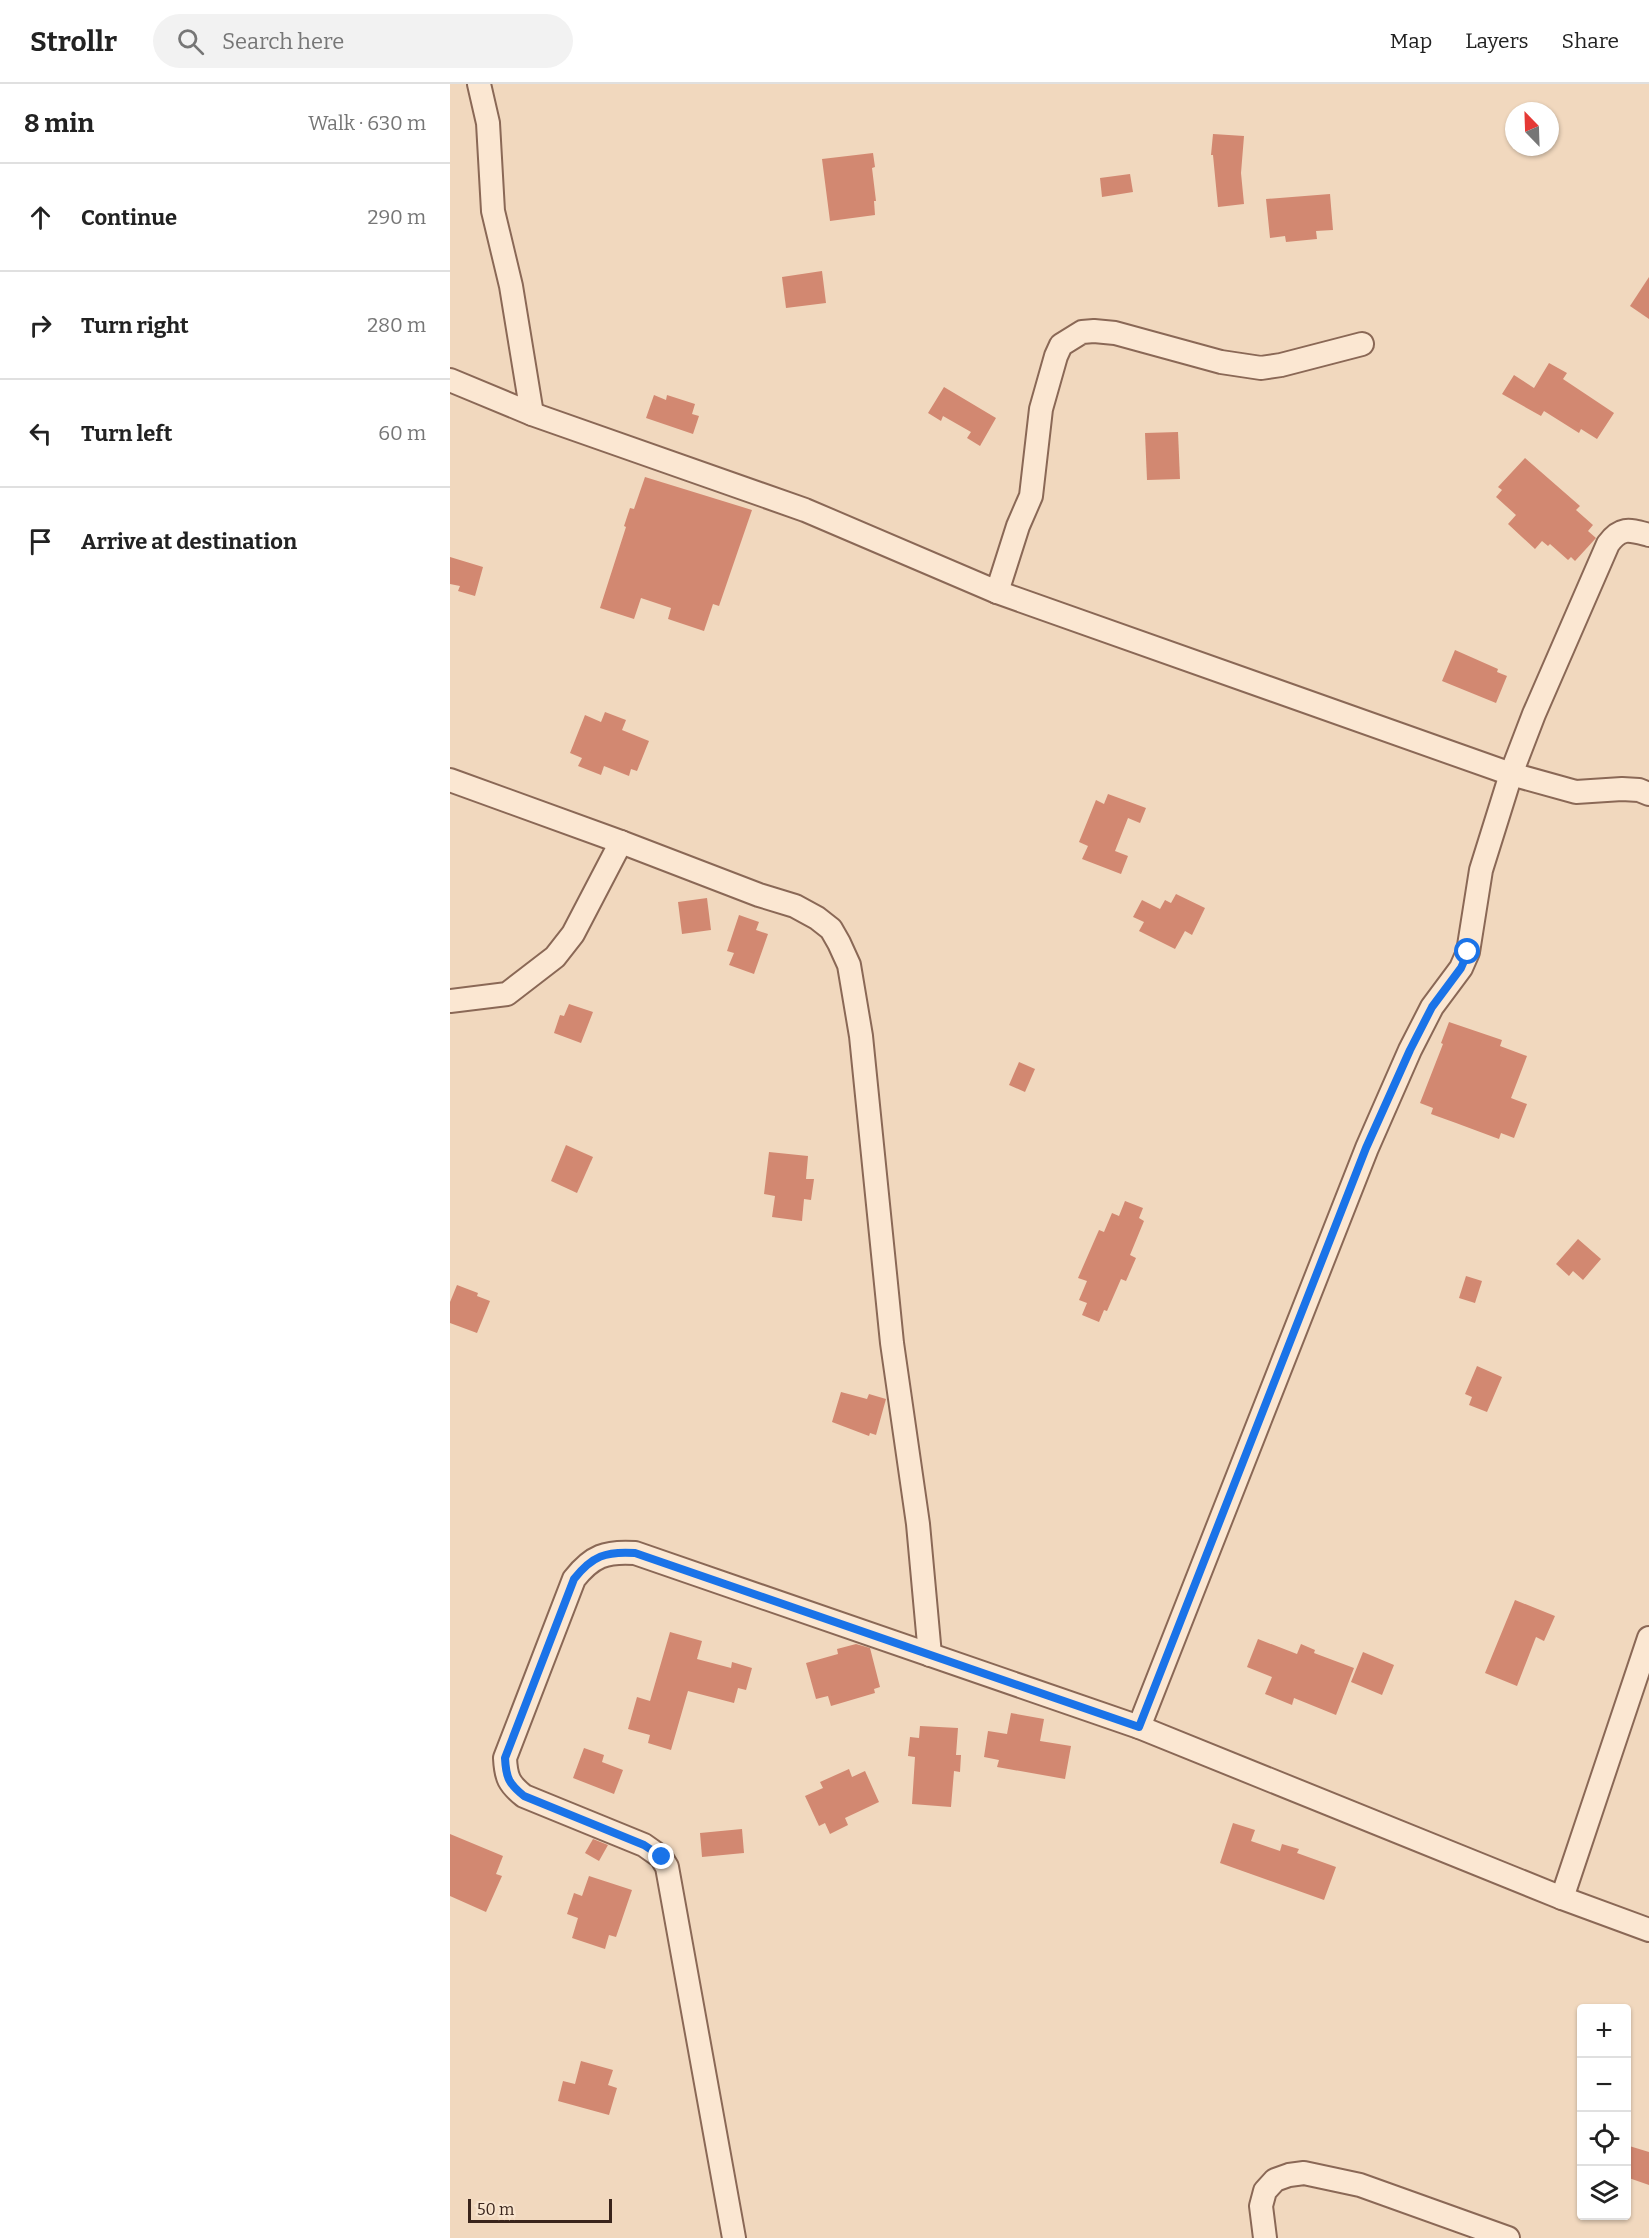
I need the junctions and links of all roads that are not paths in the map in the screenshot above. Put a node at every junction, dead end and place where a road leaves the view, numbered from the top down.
1 (479, 84) edge
2 (1362, 344) dead end
3 (450, 380) edge
4 (532, 414) junction
5 (1649, 535) edge
6 (997, 592) junction
7 (1511, 774) junction
8 (450, 780) edge
9 (1649, 794) edge
10 (621, 842) junction
11 (450, 1001) edge
12 (1649, 1638) edge
13 (930, 1655) junction
14 (1139, 1727) junction
15 (1562, 1898) junction
16 (1649, 1930) edge
17 (734, 2238) edge
18 (1265, 2238) edge
19 (1508, 2238) edge

1 - 4 street
2 - 6 street
3 - 4 street
4 - 6 street
5 - 7 street
6 - 7 street
7 - 9 street
7 - 14 street
8 - 10 street
10 - 11 street
10 - 13 street
12 - 15 street
13 - 14 street
13 - 17 street
14 - 15 street
15 - 16 street
18 - 19 street

